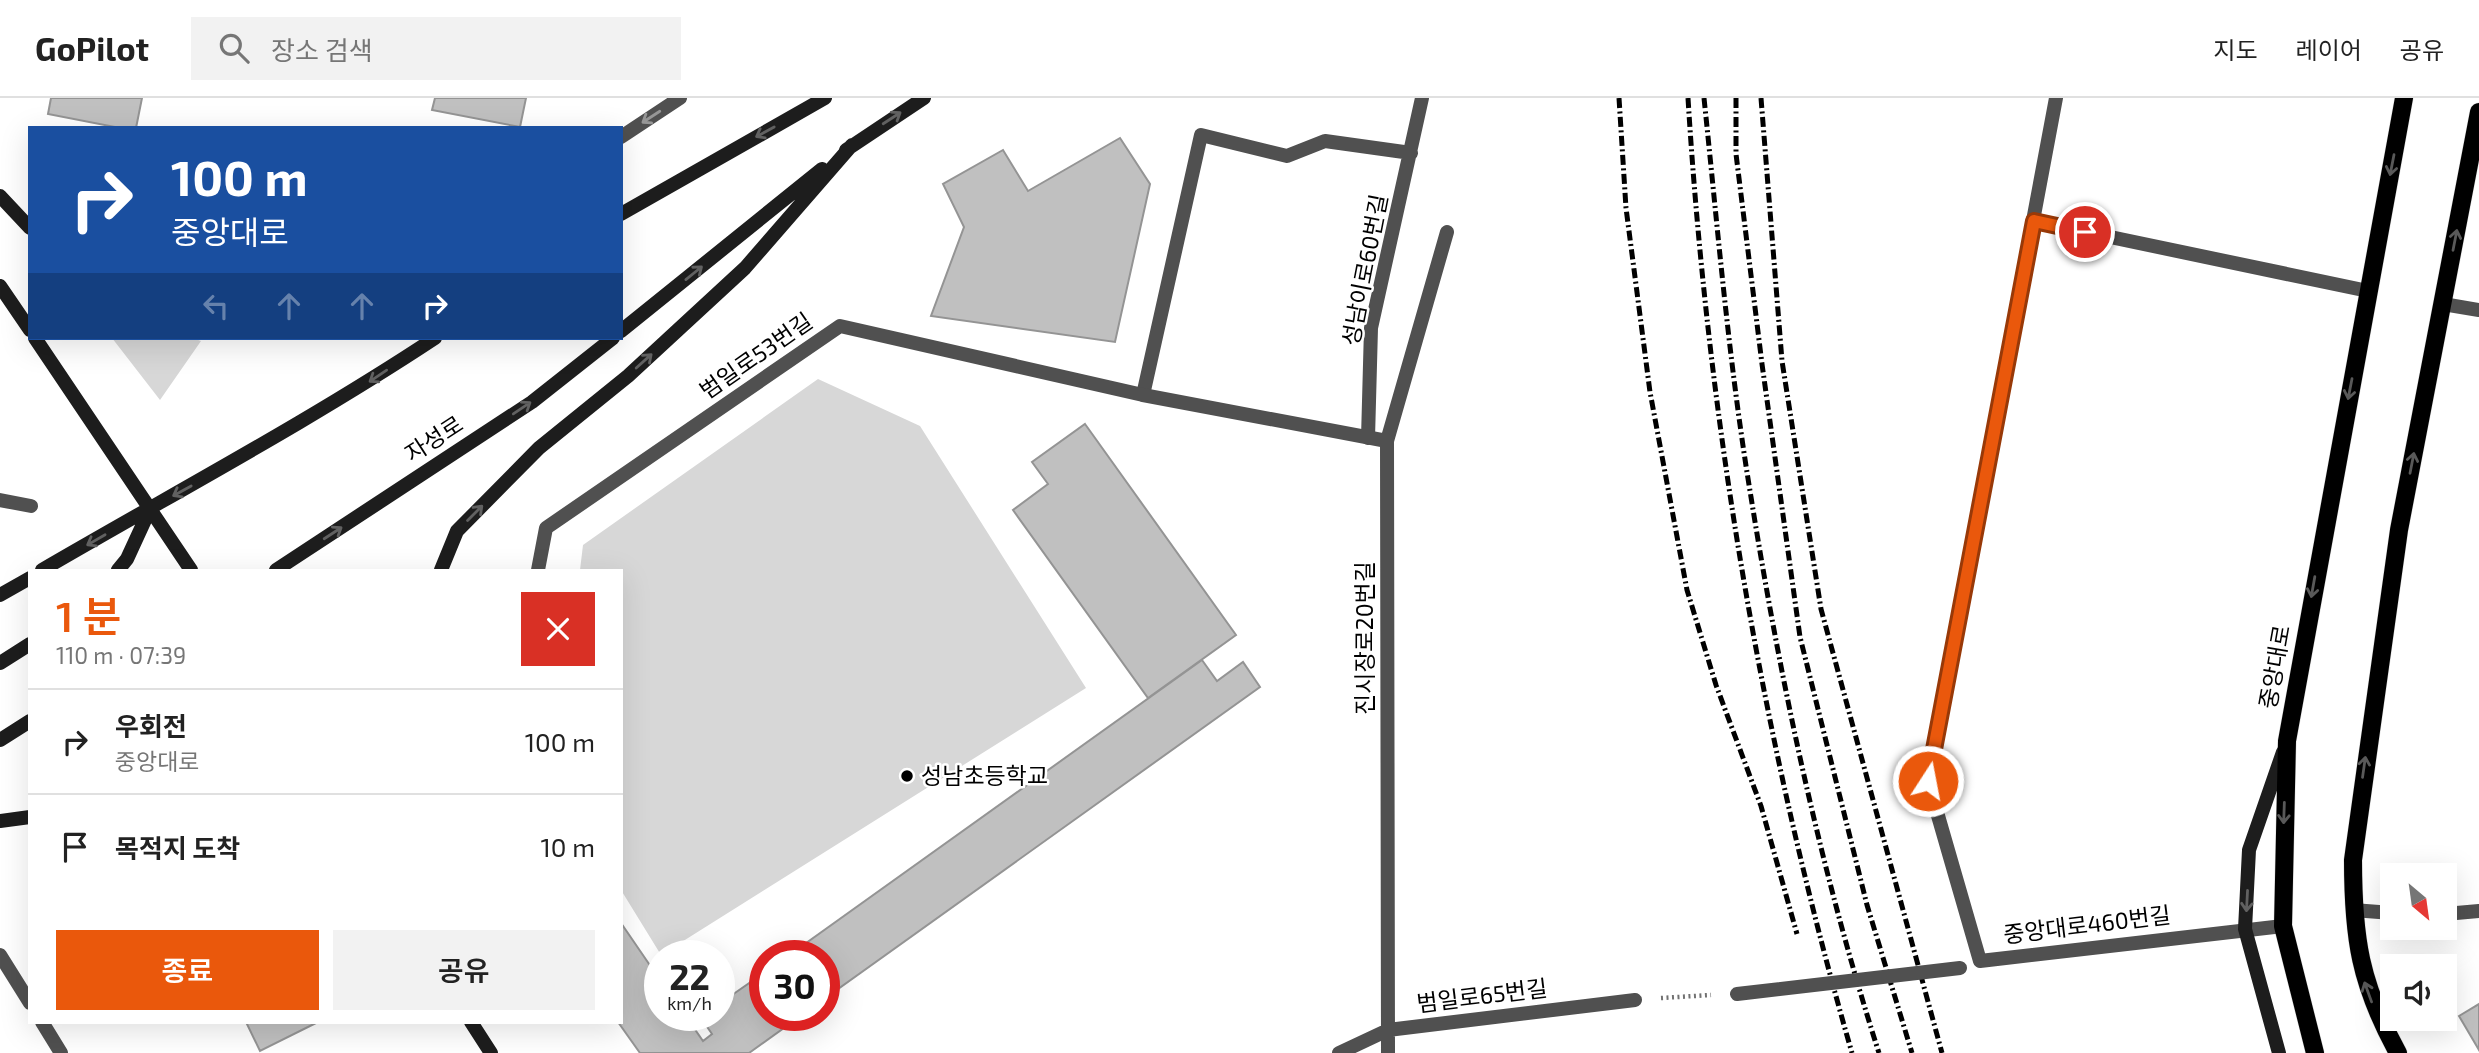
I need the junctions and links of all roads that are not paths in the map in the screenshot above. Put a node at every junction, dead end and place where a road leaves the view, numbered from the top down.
1 (680, 98) edge
2 (825, 98) edge
3 (924, 98) edge
4 (1422, 98) edge
5 (2056, 98) edge
6 (2404, 98) edge
7 (2479, 112) edge
8 (623, 135) edge
9 (852, 145) junction
10 (1411, 153) junction
11 (0, 197) edge
12 (624, 211) edge
13 (2034, 221) junction
14 (28, 226) edge
15 (1447, 232) dead end
16 (0, 286) edge
17 (2368, 291) junction
18 (2443, 304) junction
19 (2479, 310) edge
20 (28, 327) edge
21 (623, 329) edge
22 (36, 340) edge
23 (432, 340) edge
24 (610, 340) edge
25 (1143, 395) junction
26 (1368, 438) junction
27 (1387, 441) junction
28 (0, 500) edge
29 (31, 506) dead end
30 (150, 509) junction
31 (44, 569) edge
32 (119, 569) edge
33 (190, 569) edge
34 (277, 569) edge
35 (441, 569) edge
36 (538, 569) edge
37 (28, 579) edge
38 (0, 595) edge
39 (28, 645) edge
40 (0, 663) edge
41 (28, 722) edge
42 (0, 740) edge
43 (2287, 741) junction
44 (28, 817) edge
45 (0, 821) edge
46 (2353, 911) junction
47 (2479, 911) edge
48 (2380, 913) edge
49 (2457, 913) edge
50 (2283, 926) junction
51 (2245, 929) junction
52 (0, 955) edge
53 (1960, 968) dead end
54 (1737, 994) road end
55 (28, 1000) edge
56 (1635, 1000) road end
57 (43, 1024) edge
58 (472, 1024) edge
59 (1388, 1030) junction
60 (61, 1053) edge
61 (491, 1053) edge
62 (1339, 1053) edge
63 (1388, 1053) edge
64 (2279, 1053) edge
65 (2315, 1053) edge
66 (2398, 1053) edge

1 -> 8 street
2 -> 12 main road
9 -> 3 main road
4 - 10 street, 성남이로60번길
5 - 13 street, 중앙대로460번길
6 -> 17 main road, 중앙대로
18 -> 7 main road
21 -> 9 main road
35 -> 9 main road
10 - 25 street
10 - 26 street, 성남이로60번길
11 - 14 main road
13 - 17 street
13 - 51 street, 중앙대로460번길
15 - 27 street, 진시장로20번길
16 - 20 main road
17 -> 43 main road, 중앙대로
18 - 19 street
46 -> 18 main road
22 - 30 main road
23 -> 30 main road
34 -> 24 main road, 자성로
25 - 26 street, 범일로53번길
25 - 36 street, 범일로53번길
26 - 27 street, 범일로53번길
27 - 59 street, 진시장로20번길
28 - 29 street
30 -> 31 main road
30 - 32 main road
30 - 33 main road
37 - 38 main road
39 - 40 main road
41 - 42 main road
43 -> 50 main road, 중앙대로
43 -> 51 main road
44 - 45 main road
46 - 48 street
66 -> 46 main road
47 - 49 street
50 - 51 street, 중앙대로460번길
50 - 65 main road, 중앙대로
51 - 64 main road
52 - 55 street
53 - 54 street, bridge
56 - 59 street, 범일로65번길
57 - 60 street
58 - 61 main road
59 - 62 street, 범일로65번길
59 - 63 street, 진시장로20번길

